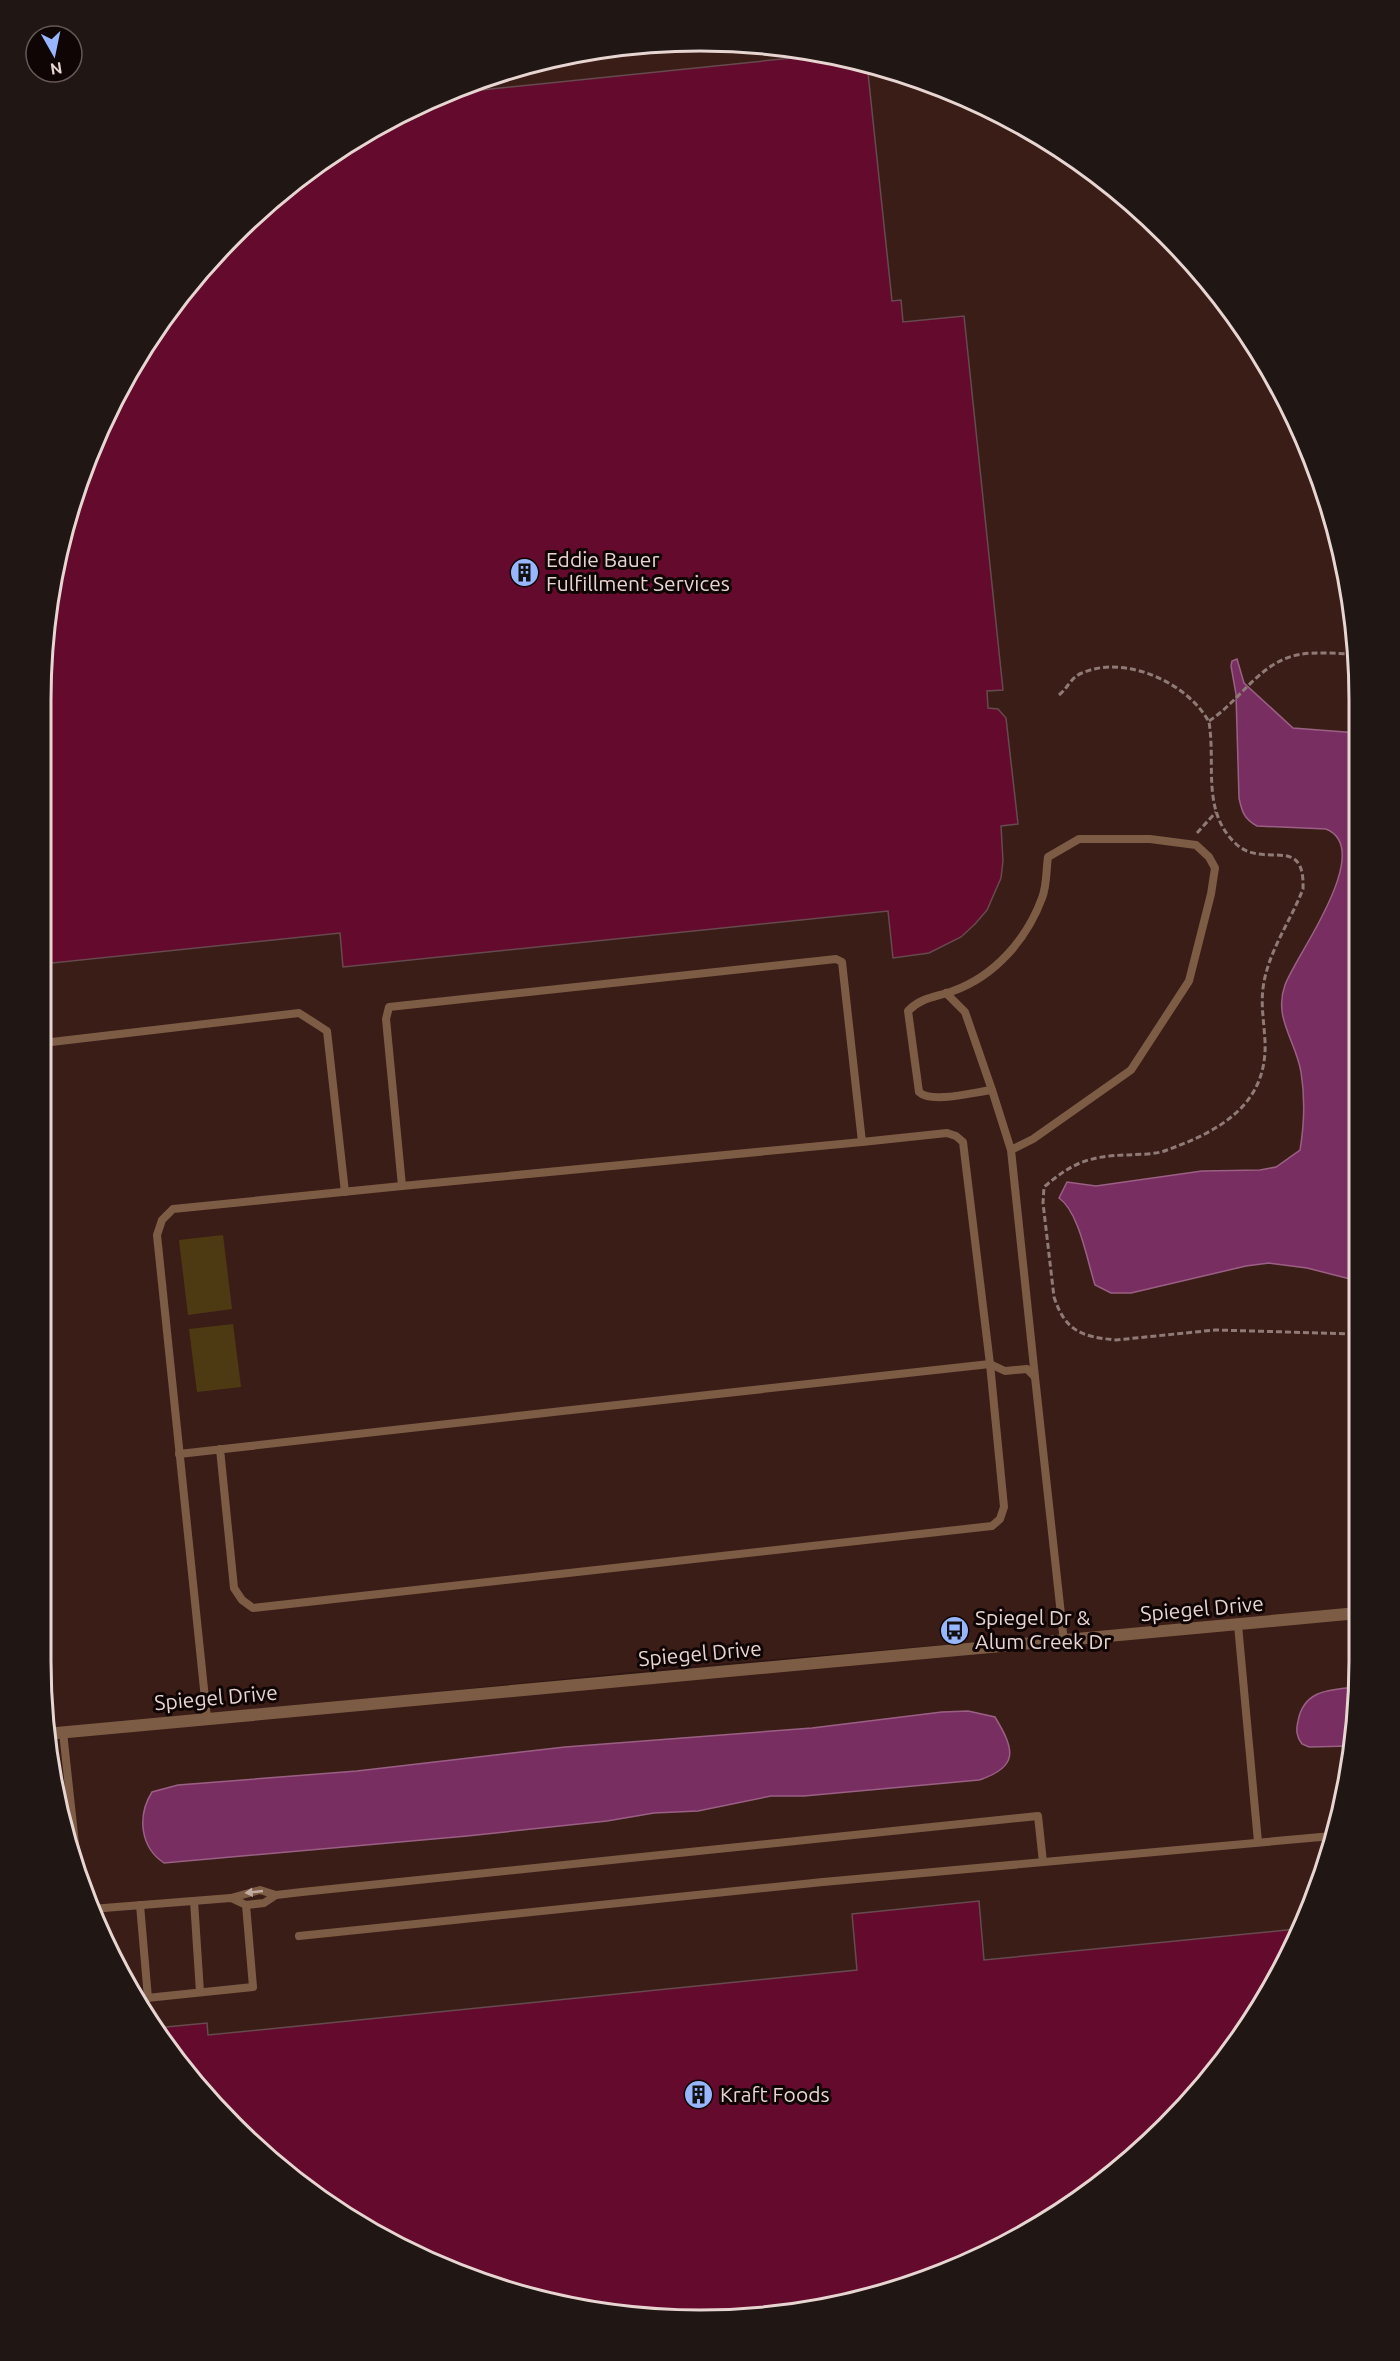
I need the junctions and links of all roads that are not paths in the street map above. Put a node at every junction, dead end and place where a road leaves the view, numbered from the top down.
1 (946, 993) junction
2 (51, 1042) edge
3 (992, 1090) junction
4 (862, 1142) junction
5 (1011, 1150) junction
6 (402, 1186) junction
7 (345, 1192) junction
8 (990, 1364) junction
9 (1035, 1377) junction
10 (220, 1449) junction
11 (179, 1454) junction
12 (1349, 1614) edge
13 (1238, 1625) junction
14 (1065, 1642) junction
15 (207, 1718) junction
16 (63, 1732) junction
17 (55, 1733) edge
18 (74, 1831) edge
19 (1325, 1837) edge
20 (1258, 1842) junction
21 (1043, 1862) junction
22 (276, 1895) junction
23 (231, 1898) junction
24 (194, 1901) junction
25 (140, 1905) junction
26 (246, 1905) junction
27 (100, 1908) edge
28 (299, 1936) dead end
29 (200, 1992) junction
30 (148, 1998) joint

1 - 3 lane
1 - 3 lane
1 - 5 lane
2 - 7 lane
3 - 5 lane
4 - 6 lane
4 - 6 lane
4 - 8 lane
5 - 9 lane
6 - 7 lane
7 - 11 lane
8 - 9 lane
8 - 10 lane
8 - 10 lane
9 - 14 lane
10 - 11 lane
11 - 15 lane
12 - 13 street, Spiegel Drive
13 - 14 street, Spiegel Drive
13 - 20 lane
14 - 15 street, Spiegel Drive
15 - 16 street, Spiegel Drive
16 - 17 street, Spiegel Drive
16 - 18 lane
19 - 20 lane
20 - 21 lane
21 - 22 lane
21 - 28 lane
22 -> 23 lane
22 - 26 lane
23 - 24 lane
23 - 26 lane
24 - 25 lane
24 - 29 lane
25 - 27 lane
25 - 30 lane
26 - 29 lane
29 - 30 lane

